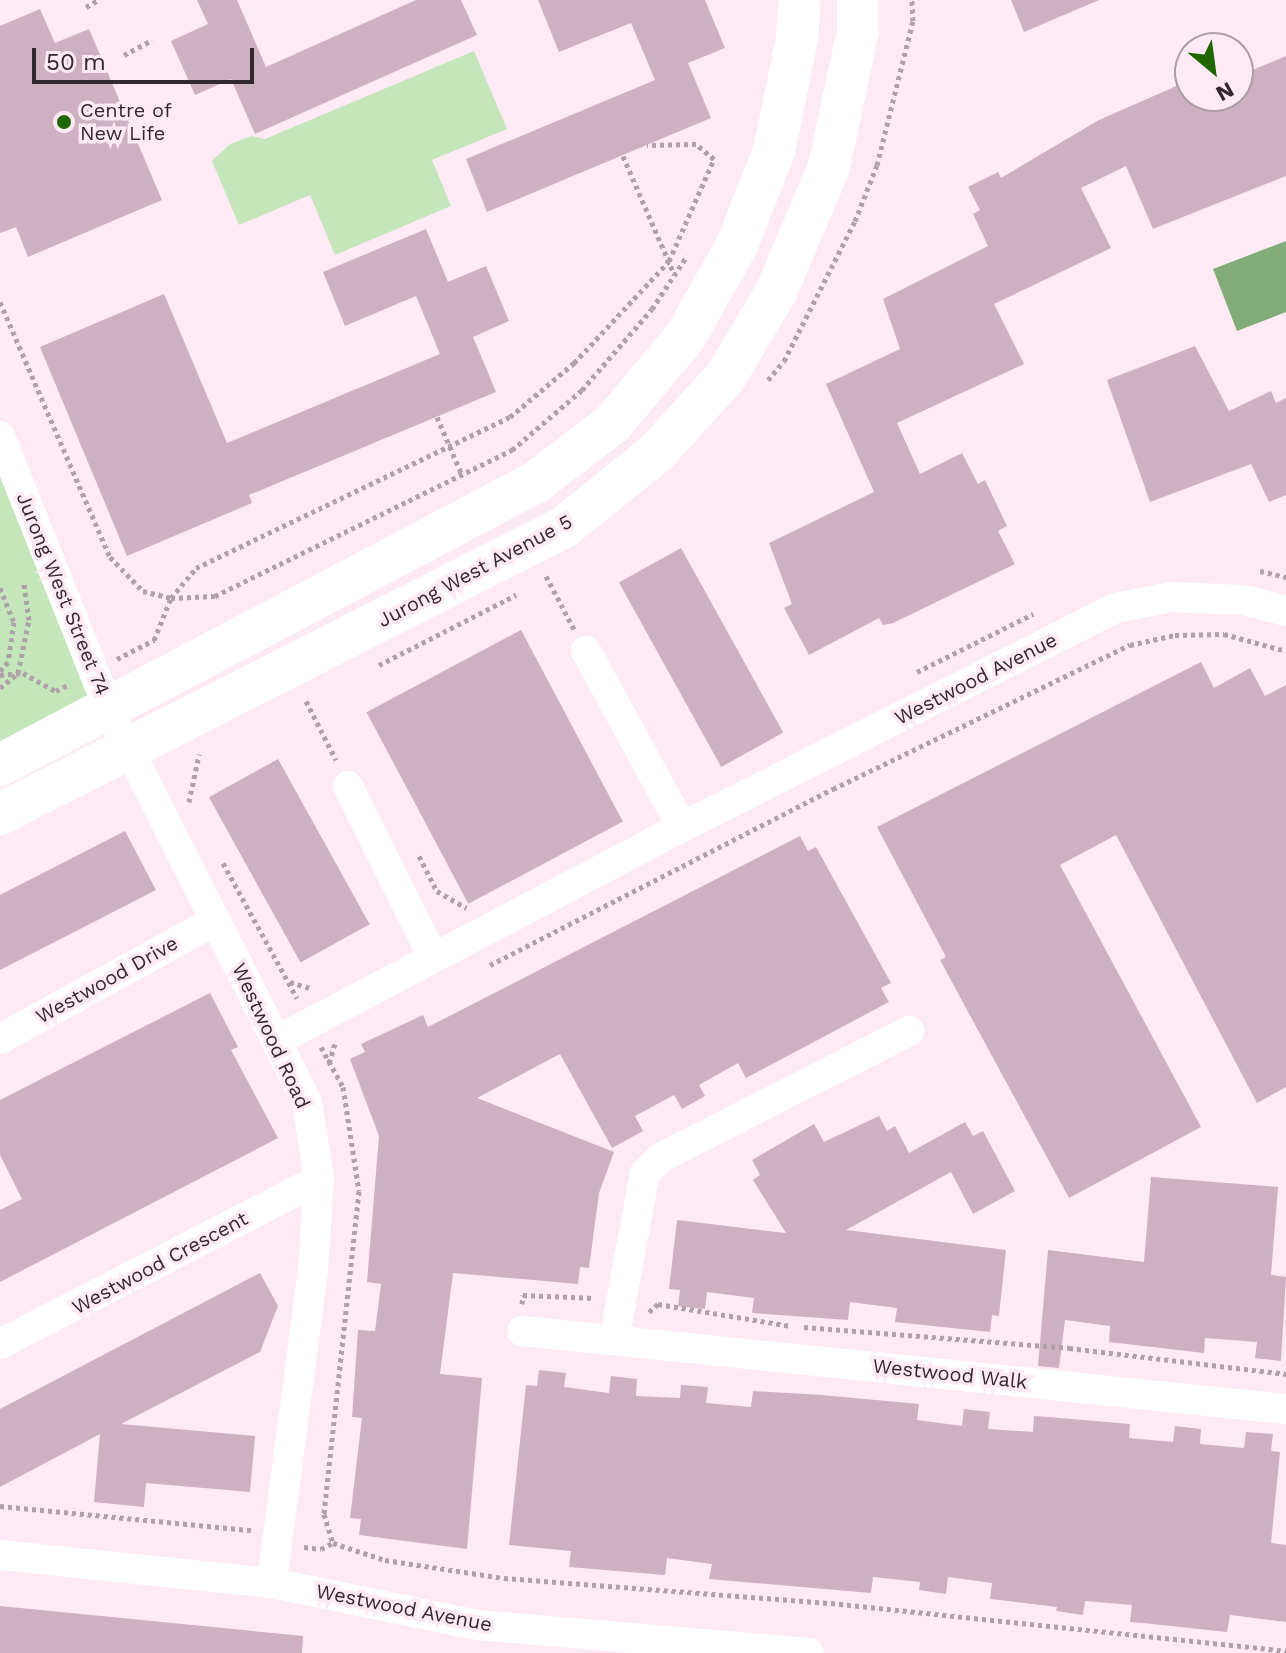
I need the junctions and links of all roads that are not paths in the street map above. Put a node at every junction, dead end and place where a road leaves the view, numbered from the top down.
1 (800, 0) edge
2 (858, 0) edge
3 (0, 436) edge
4 (1286, 611) edge
5 (586, 651) road end
6 (108, 708) junction
7 (128, 745) junction
8 (0, 765) edge
9 (348, 786) road end
10 (0, 814) edge
11 (682, 827) junction
12 (215, 921) junction
13 (433, 957) junction
14 (909, 1031) dead end
15 (0, 1039) edge
16 (276, 1041) junction
17 (319, 1179) junction
18 (522, 1331) road end
19 (614, 1340) junction
20 (0, 1344) edge
21 (1286, 1409) edge
22 (0, 1555) edge
23 (272, 1583) junction
24 (809, 1653) edge

1 - 6 street
2 - 7 street, Jurong West Avenue 5
3 - 6 street, Jurong West Street 74
4 - 11 street, Westwood Avenue
5 - 11 street
6 - 7 street, Westwood Road
6 - 8 street
7 - 10 street, Jurong West Avenue 5
7 - 12 street, Westwood Road
9 - 13 street
11 - 13 street, Westwood Avenue
12 - 15 street, Westwood Drive
12 - 16 street, Westwood Road
13 - 16 street, Westwood Avenue
14 - 19 street
16 - 17 street, Westwood Road
17 - 20 street, Westwood Crescent
17 - 23 street, Westwood Road
18 - 19 street, Westwood Walk
19 - 21 street, Westwood Walk
22 - 23 street, Westwood Avenue
23 - 24 street, Westwood Avenue

